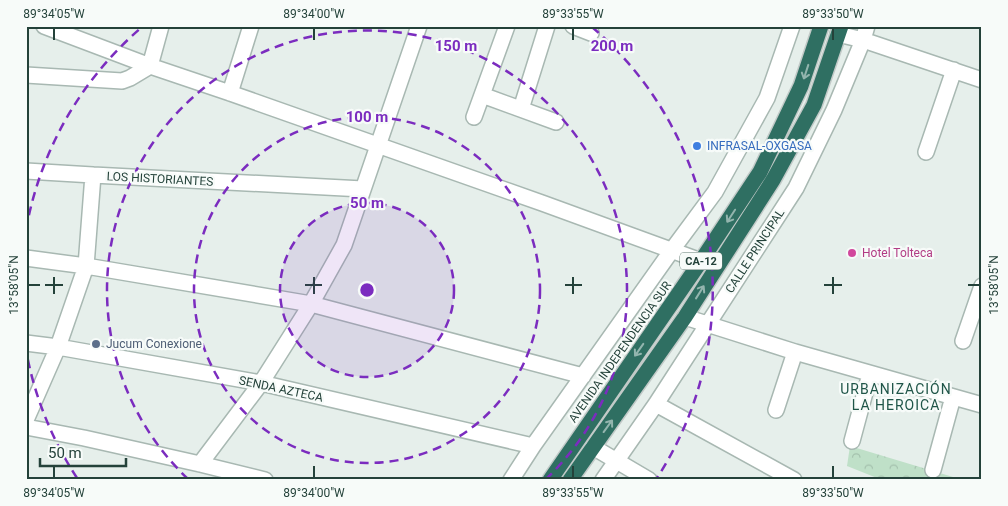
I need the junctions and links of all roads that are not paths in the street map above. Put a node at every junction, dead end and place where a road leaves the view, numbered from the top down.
1 (44, 26) edge
2 (161, 26) edge
3 (251, 26) edge
4 (507, 26) edge
5 (548, 26) edge
6 (573, 26) edge
7 (792, 26) edge
8 (821, 26) edge
9 (417, 27) edge
10 (840, 30) edge
11 (591, 33) dead end
12 (865, 33) edge
13 (150, 66) junction
14 (954, 70) junction
15 (26, 75) edge
16 (982, 80) edge
17 (230, 93) junction
18 (482, 95) junction
19 (520, 109) junction
20 (474, 117) dead end
21 (556, 122) dead end
22 (378, 146) junction
23 (926, 152) dead end
24 (26, 171) edge
25 (93, 175) junction
26 (363, 189) junction
27 (672, 250) junction
28 (26, 258) edge
29 (701, 261) junction
30 (86, 266) junction
31 (982, 286) edge
32 (311, 304) junction
33 (685, 318) junction
34 (714, 327) junction
35 (963, 341) dead end
36 (26, 343) edge
37 (58, 347) junction
38 (795, 352) junction
39 (870, 374) junction
40 (583, 376) junction
41 (261, 383) junction
42 (953, 397) junction
43 (656, 404) junction
44 (982, 405) edge
45 (776, 410) dead end
46 (26, 420) edge
47 (26, 427) edge
48 (852, 441) dead end
49 (533, 446) junction
50 (593, 447) junction
51 (616, 462) junction
52 (200, 464) junction
53 (933, 470) dead end
54 (265, 480) edge
55 (511, 480) edge
56 (550, 480) edge
57 (570, 480) edge
58 (603, 480) edge
59 (649, 480) edge
60 (794, 480) edge

1 - 13 street
2 - 13 street
3 - 17 street
4 - 18 street
5 - 19 street
6 - 11 street
7 - 27 street
8 -> 29 highway, AVENIDA INDEPENDENCIA SUR / CA-12
9 - 22 street
10 - 12 street
33 -> 10 highway, CA-12
12 - 14 street
12 - 34 street, CALLE PRINCIPAL
13 - 15 street
13 - 17 street
14 - 16 street
14 - 23 street
17 - 22 street
18 - 19 street
18 - 20 street
19 - 21 street
22 - 26 street
22 - 27 street
24 - 25 street
25 - 26 street, LOS HISTORIANTES
25 - 30 street, LOS HISTORIANTES
26 - 32 street
27 - 29 street
27 - 40 street
28 - 30 street
29 -> 56 highway, AVENIDA INDEPENDENCIA SUR / CA-12
30 - 32 street
30 - 37 street, LOS HISTORIANTES
31 - 35 street
32 - 40 street
32 - 41 street
33 - 34 street
50 -> 33 highway, CA-12
34 - 38 street
34 - 43 street, CALLE PRINCIPAL
36 - 37 street, SENDA AZTECA
37 - 41 street, SENDA AZTECA
37 - 46 street, LOS HISTORIANTES
38 - 39 street
38 - 45 street
39 - 42 street
39 - 48 street
40 - 49 street
41 - 49 street, SENDA AZTECA
41 - 52 street
42 - 44 street
42 - 53 street
43 - 51 street, CALLE PRINCIPAL
43 - 60 street
47 - 52 street
49 - 55 street
50 - 51 street
50 - 57 highway, CA-12
51 - 58 street, CALLE PRINCIPAL
51 - 59 street
52 - 54 street

